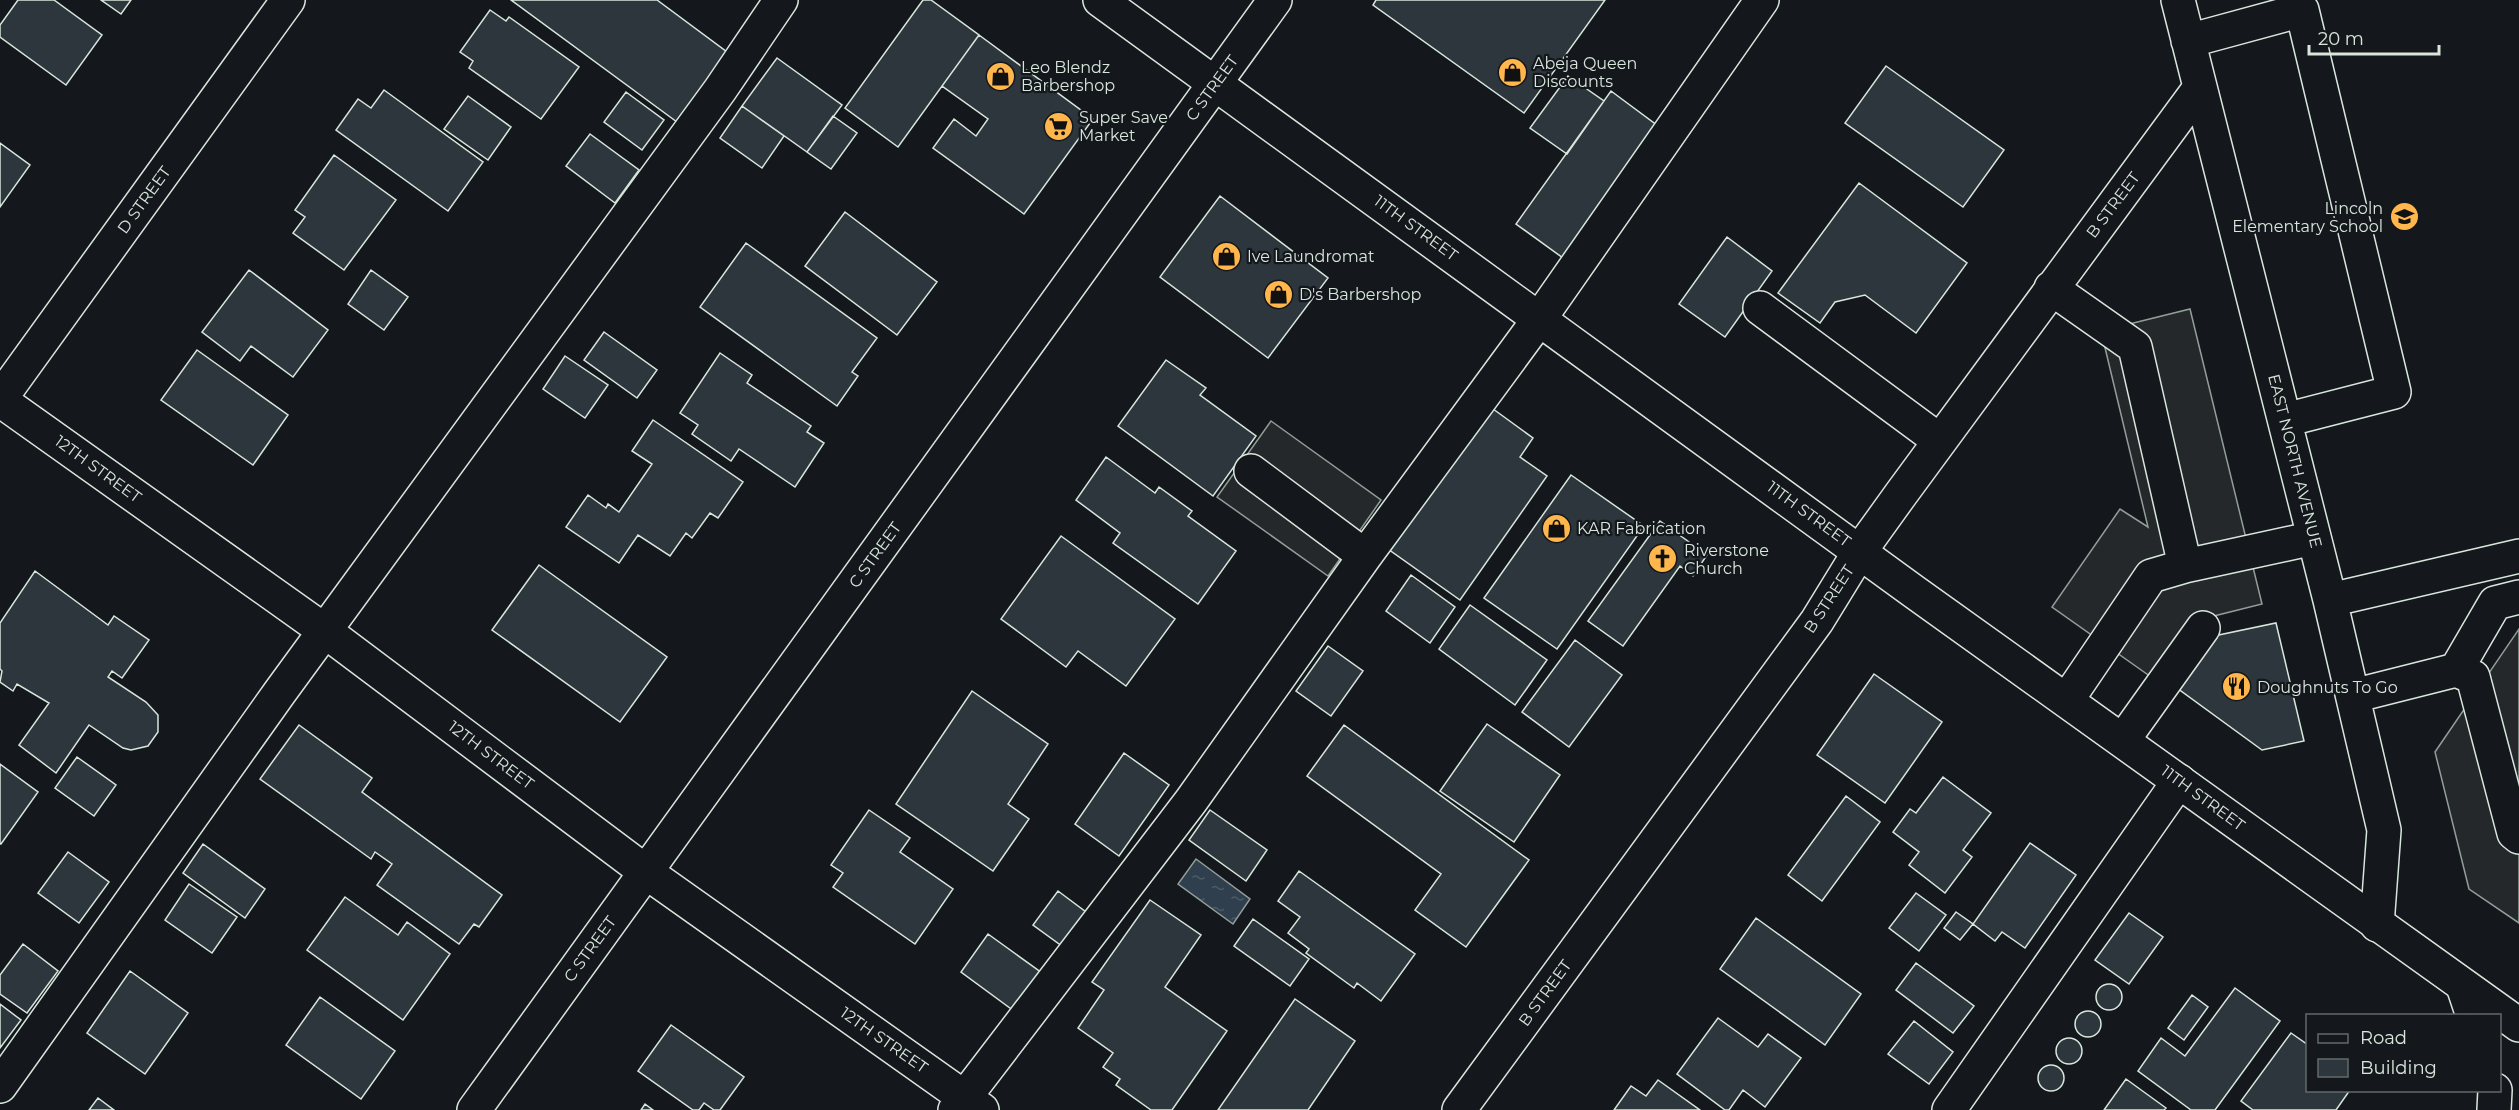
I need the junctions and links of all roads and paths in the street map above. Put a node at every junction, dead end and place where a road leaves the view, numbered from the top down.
1 (288, 0) edge
2 (781, 0) edge
3 (1100, 0) edge
4 (1275, 0) edge
5 (1762, 0) edge
6 (2178, 0) edge
7 (2188, 41) junction
8 (1217, 82) junction
9 (2199, 90) junction
10 (2051, 288) junction
11 (1760, 308) dead end
12 (1540, 318) junction
13 (0, 400) edge
14 (2285, 420) junction
15 (1940, 441) junction
16 (1251, 471) dead end
17 (2314, 538) junction
18 (1860, 551) junction
19 (1365, 556) junction
20 (2519, 556) edge
21 (2186, 566) junction
22 (2519, 597) edge
23 (2330, 600) junction
24 (2203, 628) dead end
25 (325, 631) junction
26 (2456, 669) junction
27 (2353, 696) junction
28 (2067, 700) junction
29 (2122, 740) junction
30 (2179, 781) junction
31 (2510, 782) edge
32 (2519, 837) edge
33 (646, 872) junction
34 (2378, 925) junction
35 (2468, 1001) edge
36 (2496, 1014) edge
37 (2501, 1017) edge
38 (2519, 1025) edge
39 (0, 1086) edge
40 (2495, 1092) edge
41 (967, 1106) edge
42 (474, 1110) edge
43 (1460, 1110) edge
44 (1949, 1110) edge
45 (2494, 1110) edge

1 - 13 street, D STREET
2 - 25 street
3 - 8 street, 11TH STREET
4 - 8 street, C STREET
5 - 12 street
6 - 7 street, EAST NORTH AVENUE
7 - 9 street, EAST NORTH AVENUE
7 - 14 street
8 - 12 street, 11TH STREET
8 - 33 street, C STREET
9 - 10 street, B STREET
9 - 14 street, EAST NORTH AVENUE
10 - 15 street, B STREET
10 - 21 street
11 - 15 street
12 - 18 street, 11TH STREET
12 - 19 street
13 - 25 street, 12TH STREET
14 - 17 street, EAST NORTH AVENUE
15 - 18 street, B STREET
16 - 19 street
17 - 21 street
17 - 23 street, EAST NORTH AVENUE
18 - 28 street, 11TH STREET
18 - 43 street, B STREET
19 - 41 street
20 - 23 street
21 - 28 street
22 - 26 street
23 - 27 street, EAST NORTH AVENUE
24 - 29 street
25 - 33 street, 12TH STREET
25 - 39 street
26 - 27 street
26 - 31 street
27 - 34 street, EAST NORTH AVENUE
28 - 29 street, 11TH STREET
29 - 30 street, 11TH STREET
30 - 34 street, 11TH STREET
30 - 44 street
31 - 32 street
33 - 41 street, 12TH STREET
33 - 42 street, C STREET
34 - 35 street, 11TH STREET
35 - 36 street, 11TH STREET
37 - 38 street, 11TH STREET
40 - 45 street

